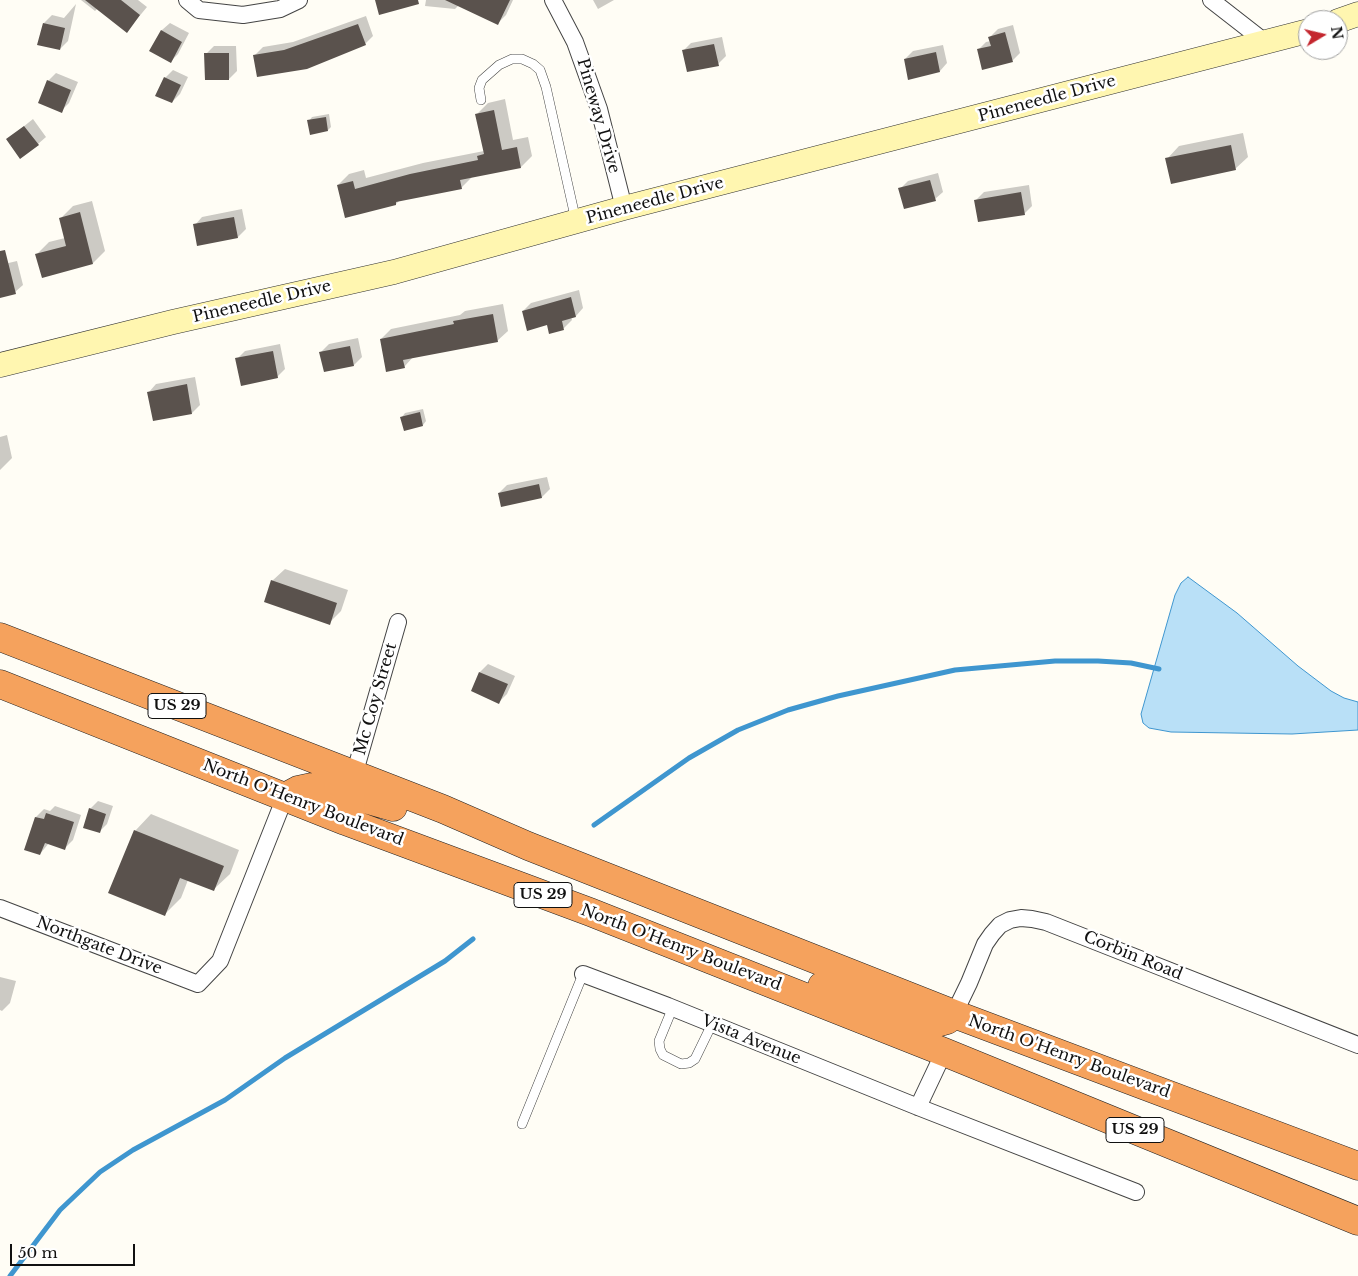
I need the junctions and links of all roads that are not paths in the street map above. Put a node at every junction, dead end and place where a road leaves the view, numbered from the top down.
1 (186, 0) edge
2 (300, 0) edge
3 (553, 0) edge
4 (1211, 0) edge
5 (1298, 34) edge
6 (1265, 42) junction
7 (481, 100) dead end
8 (624, 208) junction
9 (576, 221) junction
10 (0, 365) edge
11 (398, 622) dead end
12 (0, 637) edge
13 (0, 684) edge
14 (354, 775) junction
15 (285, 797) junction
16 (528, 846) junction
17 (0, 908) edge
18 (669, 943) junction
19 (584, 974) joint
20 (673, 1008) junction
21 (954, 1014) junction
22 (712, 1024) junction
23 (1358, 1045) edge
24 (944, 1052) junction
25 (918, 1107) junction
26 (522, 1124) dead end
27 (1276, 1135) junction
28 (1358, 1157) edge
29 (1358, 1166) edge
30 (1136, 1192) dead end
31 (1358, 1221) edge

1 - 2 street
3 - 8 street, Pineway Drive
4 - 6 street
5 - 6 street, Pineneedle Drive
6 - 8 street, Pineneedle Drive
7 - 9 lane
8 - 9 street, Pineneedle Drive
9 - 10 street, Pineneedle Drive
11 - 14 street, Mc Coy Street
12 - 14 highway, North O'Henry Boulevard / US 29
13 - 15 highway, North O'Henry Boulevard / US 29
14 - 16 highway, North O'Henry Boulevard / US 29
15 - 16 highway
15 - 17 street, Northgate Drive
15 - 18 highway, North O'Henry Boulevard / US 29
16 - 21 highway, North O'Henry Boulevard / US 29
18 - 21 highway
18 - 24 highway, North O'Henry Boulevard / US 29
19 - 20 street, Vista Avenue
19 - 26 lane
20 - 22 street, Vista Avenue
20 - 22 lane
21 - 23 street, Corbin Road
21 - 27 highway, North O'Henry Boulevard / US 29
22 - 25 street, Vista Avenue
24 - 25 street
24 - 31 highway, North O'Henry Boulevard / US 29
25 - 30 street, Vista Avenue
27 - 28 highway
27 - 29 highway, North O'Henry Boulevard / US 29

